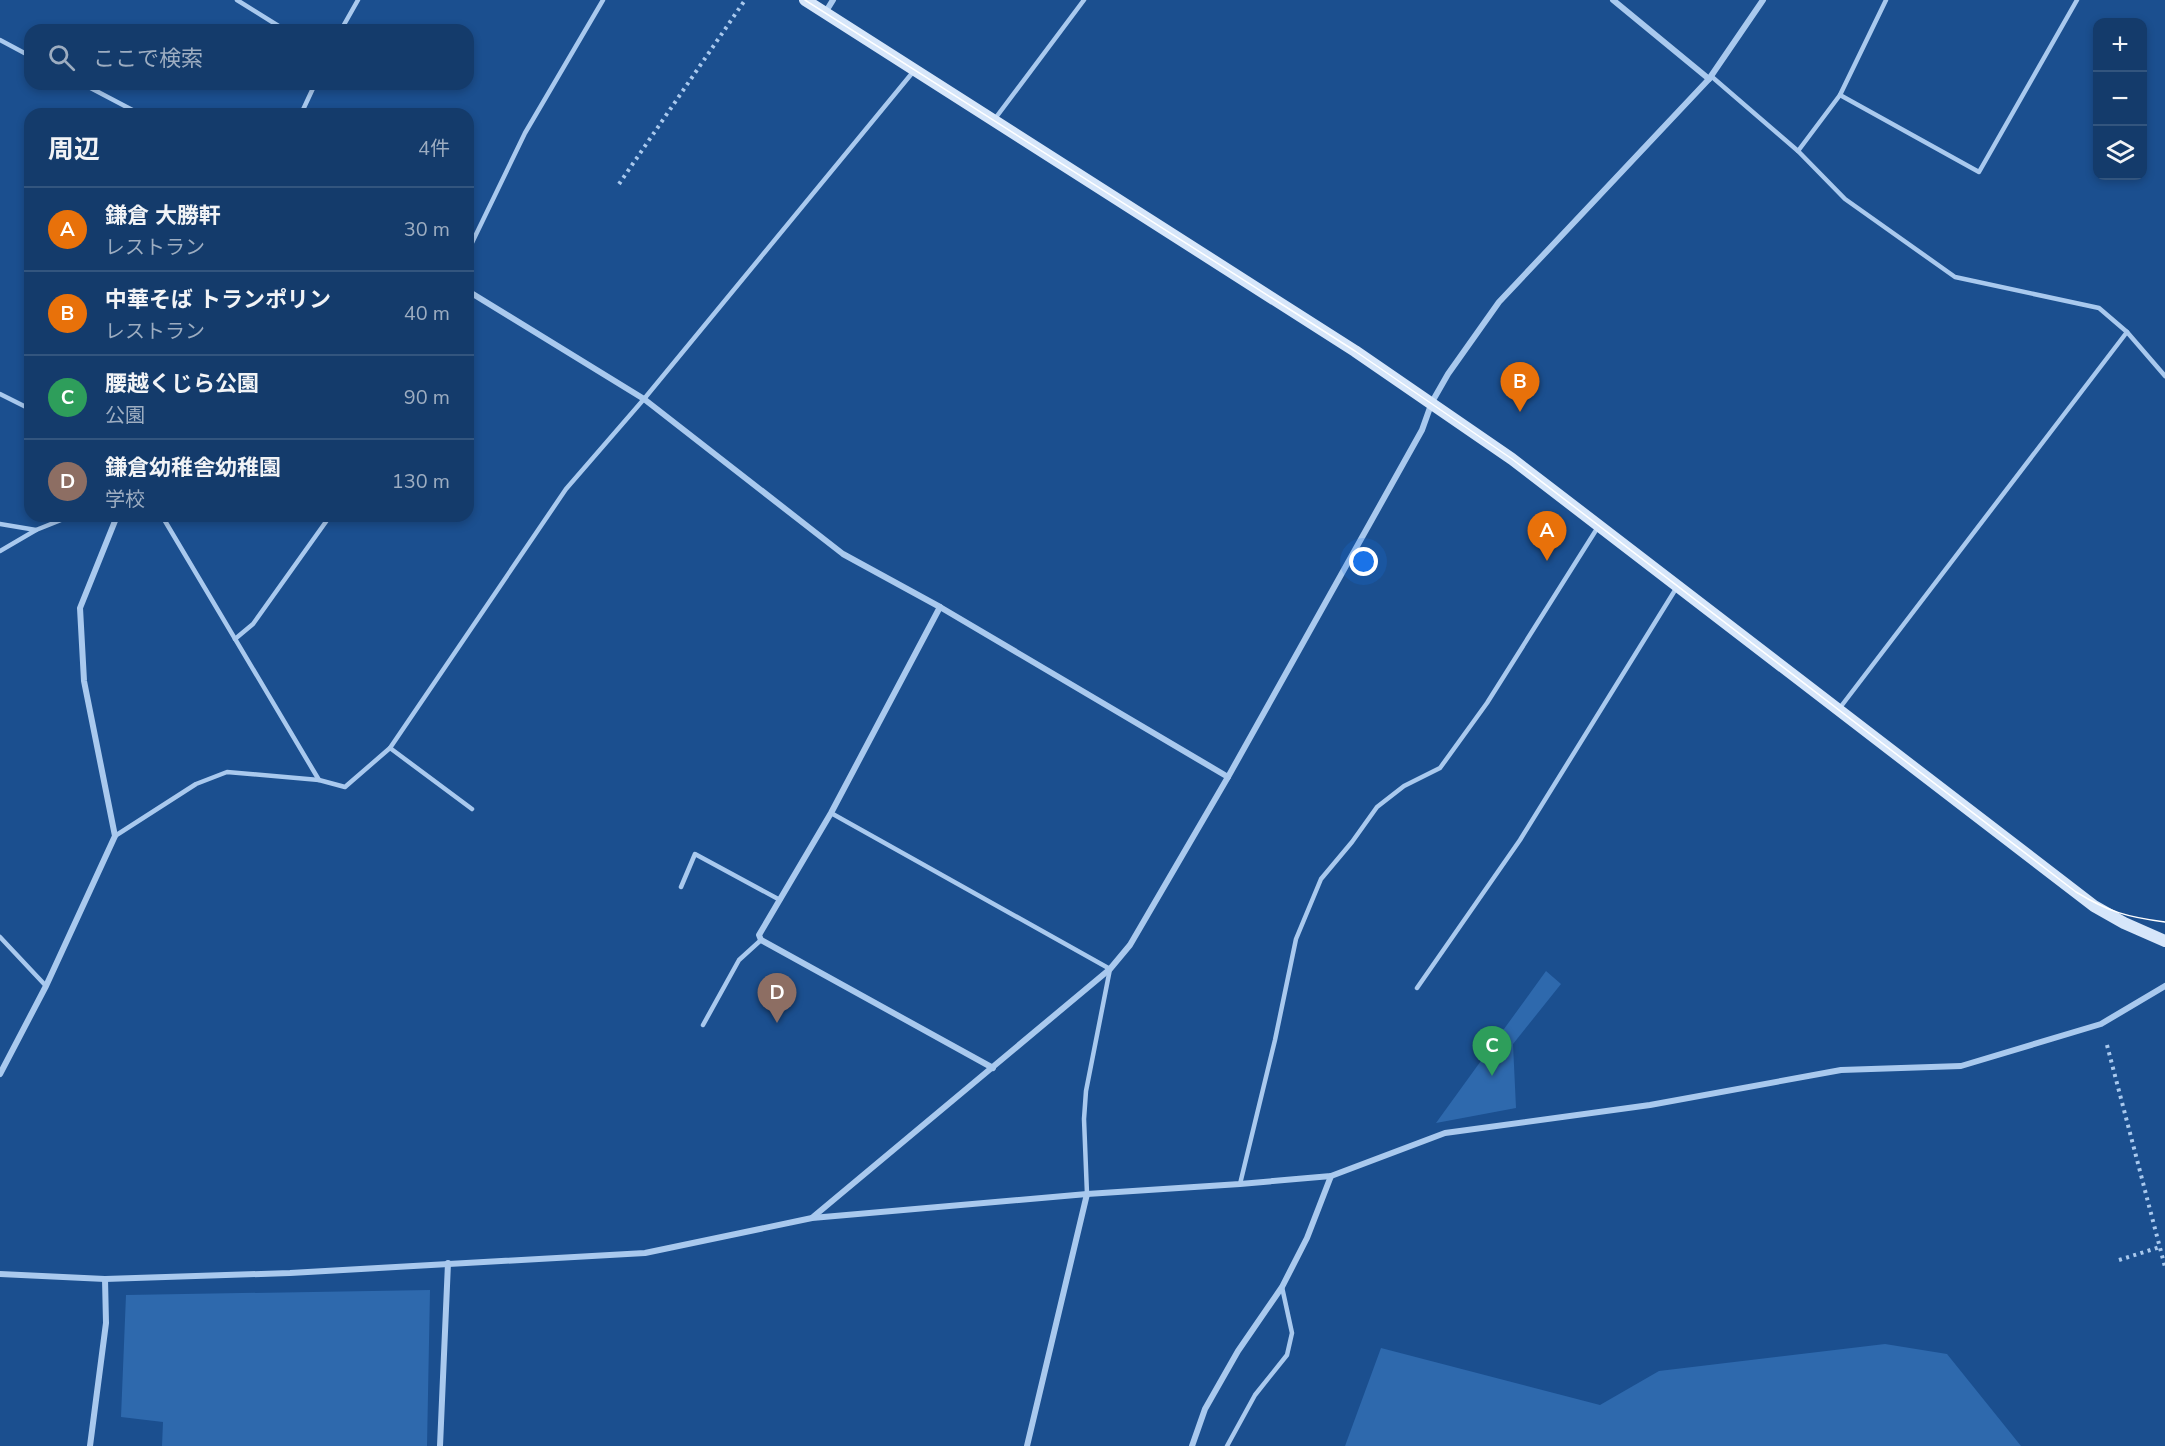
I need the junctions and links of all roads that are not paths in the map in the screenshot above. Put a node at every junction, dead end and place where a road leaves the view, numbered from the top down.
1 (237, 0) edge
2 (358, 0) edge
3 (603, 0) edge
4 (806, 0) edge
5 (833, 0) edge
6 (1084, 0) edge
7 (1613, 0) edge
8 (1764, 0) edge
9 (1886, 0) edge
10 (2077, 0) edge
11 (825, 13) junction
12 (275, 24) edge
13 (344, 24) edge
14 (0, 40) edge
15 (24, 53) edge
16 (915, 70) junction
17 (1710, 77) junction
18 (94, 90) edge
19 (312, 90) edge
20 (1840, 95) junction
21 (129, 108) edge
22 (304, 108) edge
23 (994, 120) junction
24 (1798, 151) junction
25 (474, 239) edge
26 (474, 295) edge
27 (2127, 332) junction
28 (2165, 375) edge
29 (0, 394) edge
30 (644, 399) junction
31 (1432, 402) junction
32 (24, 406) edge
33 (56, 522) edge
34 (115, 522) edge
35 (166, 522) edge
36 (326, 522) edge
37 (0, 524) edge
38 (1599, 525) junction
39 (36, 530) junction
40 (0, 551) edge
41 (1678, 585) junction
42 (940, 606) junction
43 (234, 639) junction
44 (1838, 711) junction
45 (390, 748) junction
46 (1228, 777) junction
47 (319, 780) junction
48 (472, 808) dead end
49 (831, 813) junction
50 (116, 836) junction
51 (681, 887) dead end
52 (780, 900) junction
53 (0, 937) edge
54 (761, 940) junction
55 (2165, 941) edge
56 (1110, 969) junction
57 (46, 986) junction
58 (2165, 986) edge
59 (1418, 988) dead end
60 (703, 1024) dead end
61 (2, 1064) edge
62 (993, 1068) junction
63 (0, 1074) edge
64 (1331, 1176) junction
65 (1240, 1184) junction
66 (1087, 1194) junction
67 (812, 1218) junction
68 (448, 1263) junction
69 (0, 1275) edge
70 (105, 1279) junction
71 (1282, 1287) junction
72 (90, 1446) edge
73 (440, 1446) edge
74 (1027, 1446) edge
75 (1192, 1446) edge
76 (1227, 1446) edge

1 - 12 lane
2 - 13 lane
3 - 25 lane
4 - 11 street
5 - 11 street
6 - 23 lane
7 - 17 street
8 - 17 street
9 - 20 lane
10 - 20 lane
11 - 16 street
14 - 15 lane
16 - 23 street
16 - 30 lane
17 - 24 lane
17 - 31 street
18 - 21 lane
19 - 22 lane
20 - 24 lane
23 - 31 street
24 - 27 lane
26 - 30 street
27 - 28 lane
27 - 44 lane
29 - 32 lane
30 - 42 street
30 - 45 lane
31 - 38 street
31 - 46 street
33 - 39 lane
34 - 50 street
35 - 43 lane
36 - 43 lane
37 - 39 lane
38 - 41 street
38 - 65 lane
39 - 40 lane
41 - 44 street
41 - 59 lane
42 - 46 street
42 - 49 street
43 - 47 lane
44 - 55 street
45 - 47 lane
45 - 48 lane
46 - 56 street
47 - 50 lane
49 - 52 street
49 - 56 lane
50 - 57 street
51 - 52 lane
52 - 54 street
53 - 57 lane
54 - 60 lane
54 - 62 street
56 - 62 street
56 - 66 lane
57 - 61 street
58 - 64 street
61 - 63 street
62 - 67 street
64 - 65 street
64 - 71 street
65 - 66 street
66 - 67 street
66 - 74 street
67 - 68 street
68 - 70 street
68 - 73 street
69 - 70 street
70 - 72 street
71 - 75 street
71 - 76 lane

